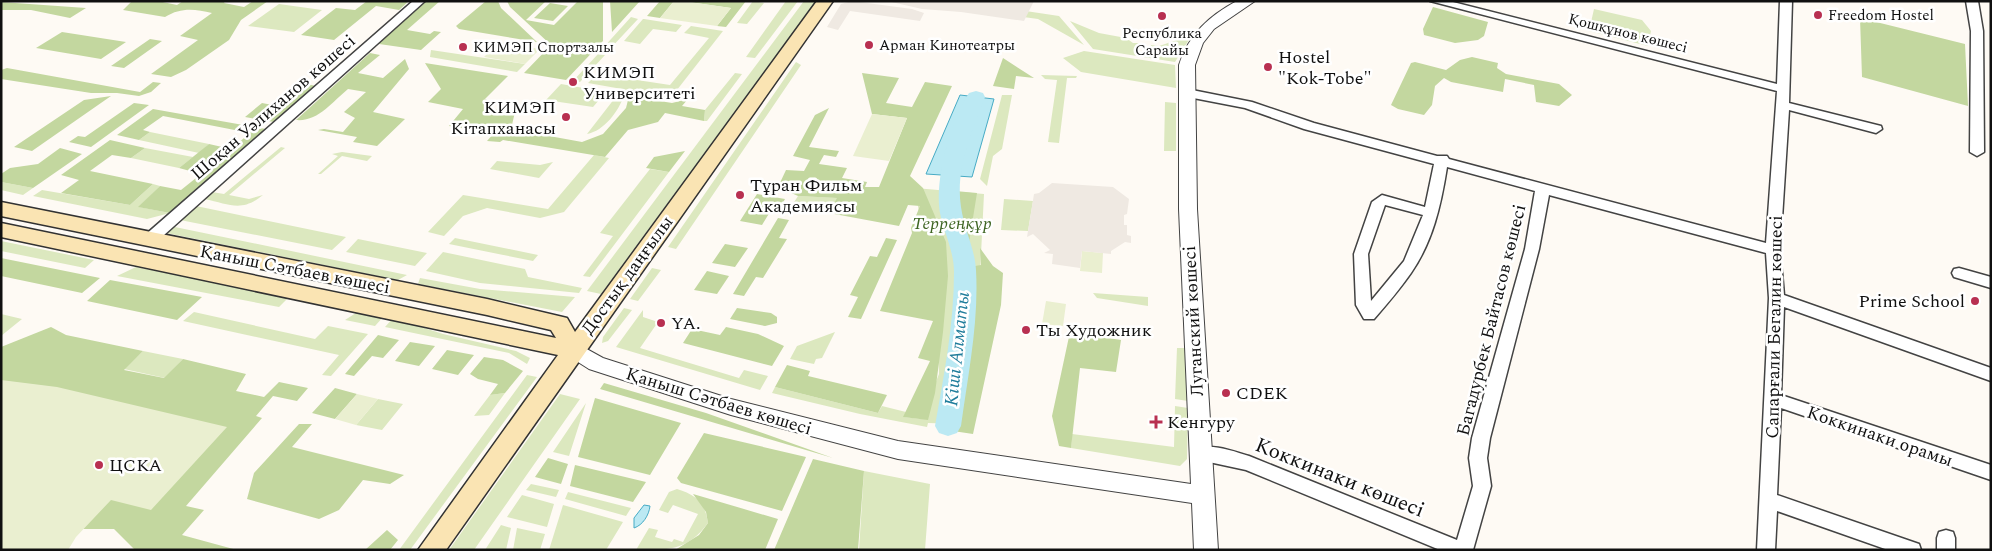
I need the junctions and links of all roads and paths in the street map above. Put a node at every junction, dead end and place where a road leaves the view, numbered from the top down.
1 (420, 1) edge
2 (825, 1) edge
3 (1248, 1) edge
4 (1435, 1) edge
5 (1786, 1) edge
6 (1972, 1) edge
7 (1977, 30) junction
8 (1991, 34) edge
9 (1784, 89) junction
10 (1186, 93) junction
11 (1783, 105) junction
12 (1876, 129) dead end
13 (1977, 152) dead end
14 (1442, 160) junction
15 (1543, 186) junction
16 (1, 209) edge
17 (1432, 213) junction
18 (1, 230) edge
19 (149, 240) junction
20 (1773, 250) junction
21 (1959, 273) dead end
22 (1991, 283) edge
23 (1777, 298) junction
24 (574, 350) junction
25 (1991, 375) edge
26 (1771, 398) junction
27 (1201, 454) junction
28 (1991, 473) edge
29 (1201, 495) junction
30 (1769, 500) junction
31 (432, 550) edge
32 (1206, 550) edge
33 (1462, 550) edge
34 (1766, 550) edge
35 (1912, 550) edge

1 - 19 street, Шоқан Уәлиханов көшесі
2 - 24 main road, Достық даңғылы
3 - 10 street, Луганский көшесі
4 - 9 street, Қошқұнов көшесі
5 - 9 street, Сапарғали Бегалин көшесі
6 - 7 street
7 - 8 street
7 - 13 street
9 - 11 street, Сапарғали Бегалин көшесі
10 - 14 street, Багадурбек Байтасов көшесі
10 - 27 street, Луганский көшесі
11 - 12 street
11 - 20 street, Сапарғали Бегалин көшесі
14 - 15 street, Багадурбек Байтасов көшесі
14 - 17 street
15 - 20 street, Багадурбек Байтасов көшесі
15 - 33 street, Багадурбек Байтасов көшесі
16 - 19 main road, Қаныш Сәтбаев көшесі
17 - 17 street
18 - 24 main road, Қаныш Сәтбаев көшесі
19 - 24 main road, Қаныш Сәтбаев көшесі
20 - 23 street, Сапарғали Бегалин көшесі
21 - 22 street
23 - 25 street
23 - 26 street, Сапарғали Бегалин көшесі
24 - 29 street, Қаныш Сәтбаев көшесі
24 - 31 main road, Достық даңғылы
26 - 28 street, Коккинаки орамы
26 - 30 street, Сапарғали Бегалин көшесі
27 - 29 street, Луганский көшесі
27 - 33 street, Коккинаки көшесі
29 - 32 street, Луганский көшесі
30 - 34 street, Сапарғали Бегалин көшесі
30 - 35 street

